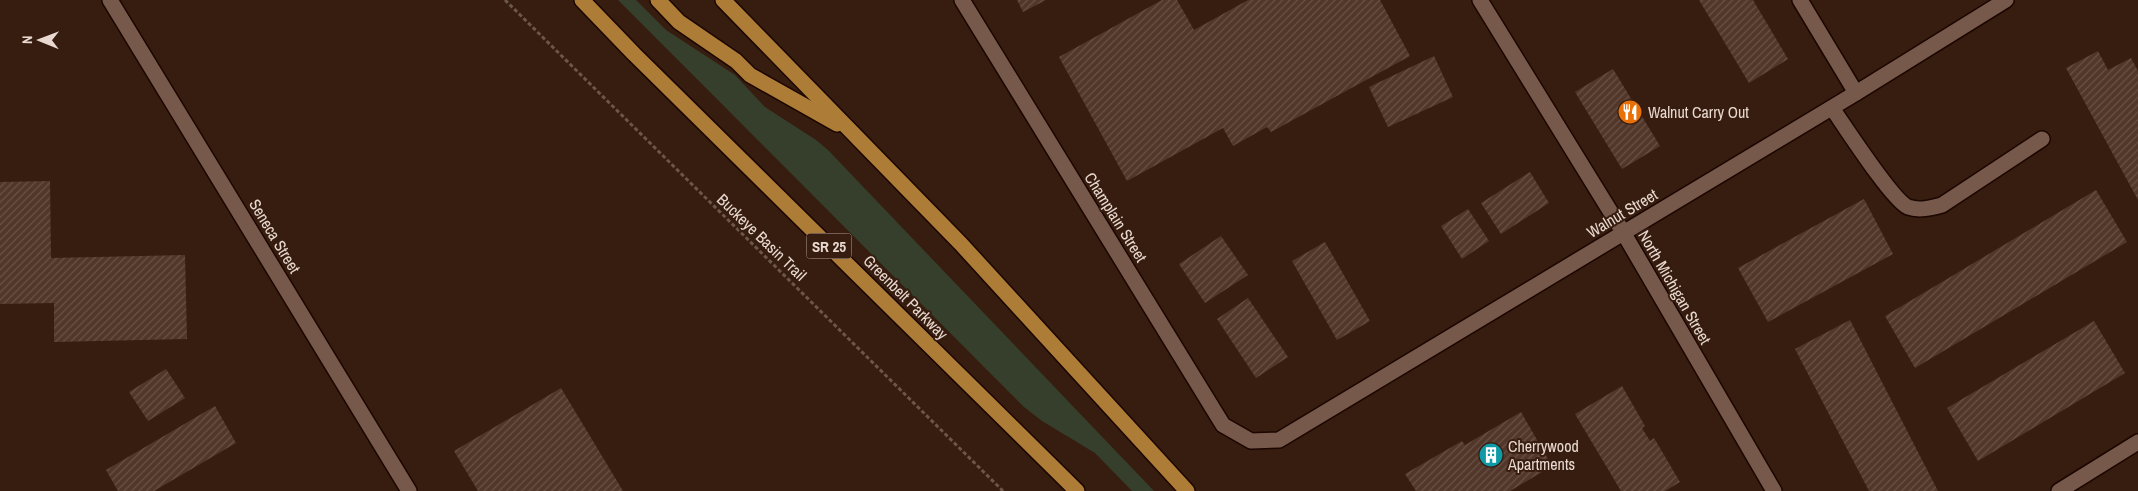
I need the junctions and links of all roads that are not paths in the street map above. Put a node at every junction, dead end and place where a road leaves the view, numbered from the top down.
1 (110, 0) edge
2 (582, 0) edge
3 (658, 0) edge
4 (723, 0) edge
5 (962, 0) edge
6 (1480, 0) edge
7 (1800, 0) edge
8 (2006, 0) edge
9 (1856, 93) junction
10 (1832, 108) junction
11 (853, 134) junction
12 (2042, 139) dead end
13 (1623, 232) junction
14 (1251, 442) joint
15 (2138, 442) edge
16 (409, 491) edge
17 (1078, 491) edge
18 (1187, 491) edge
19 (1774, 491) edge
20 (2058, 491) edge

1 - 16 street, Seneca Street
2 - 17 main road, Greenbelt Parkway / SR 25
3 - 11 main road
4 - 11 main road
5 - 14 street, Champlain Street
6 - 13 street, North Michigan Street
7 - 9 street
8 - 9 street, Walnut Street
9 - 10 street, Walnut Street
10 - 12 street
10 - 13 street, Walnut Street
11 - 18 main road
13 - 14 street, Walnut Street
13 - 19 street, North Michigan Street
15 - 20 street

